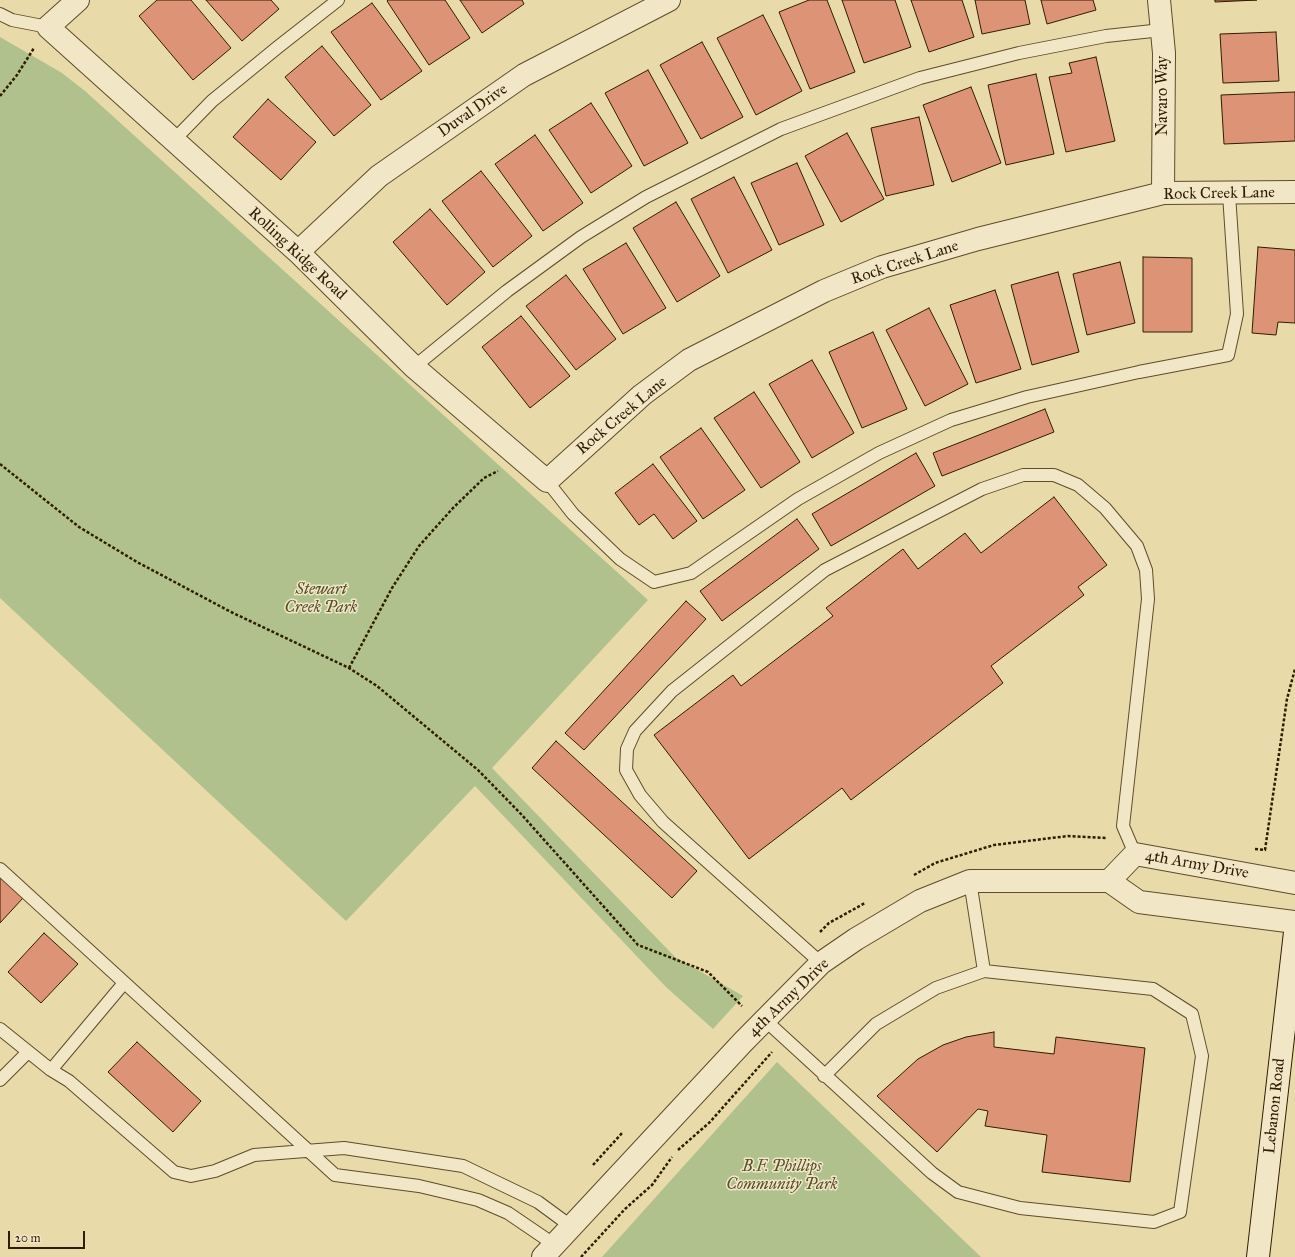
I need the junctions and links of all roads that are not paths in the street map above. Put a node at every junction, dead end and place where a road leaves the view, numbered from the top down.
1 (78, 0) edge
2 (338, 0) edge
3 (669, 0) edge
4 (1159, 0) edge
5 (0, 14) edge
6 (48, 27) junction
7 (1162, 30) junction
8 (174, 140) junction
9 (1163, 192) junction
10 (1295, 192) edge
11 (1228, 194) junction
12 (298, 252) junction
13 (414, 367) junction
14 (546, 481) junction
15 (1131, 846) junction
16 (0, 869) edge
17 (970, 881) junction
18 (1109, 881) junction
19 (1295, 883) edge
20 (1295, 922) edge
21 (1295, 932) edge
22 (821, 963) junction
23 (984, 971) junction
24 (124, 983) junction
25 (765, 1020) junction
26 (0, 1029) edge
27 (28, 1052) junction
28 (51, 1070) junction
29 (824, 1076) junction
30 (0, 1080) edge
31 (309, 1151) junction
32 (572, 1227) junction
33 (549, 1251) edge
34 (1258, 1257) edge

1 - 6 street
2 - 8 lane
3 - 12 street, Duval Drive
4 - 7 street, Navaro Way
5 - 6 lane
6 - 8 street, Rolling Ridge Road
7 - 9 street, Navaro Way
7 - 13 lane
8 - 12 street, Rolling Ridge Road
9 - 11 street, Rock Creek Lane
9 - 14 street, Rock Creek Lane
10 - 11 street, Rock Creek Lane
11 - 14 lane
12 - 13 street, Rolling Ridge Road
13 - 14 street, Rolling Ridge Road
15 - 18 street, 4th Army Drive
15 - 19 street, 4th Army Drive
15 - 22 lane
16 - 24 lane
17 - 18 street, 4th Army Drive
17 - 22 street, 4th Army Drive
17 - 23 lane
18 - 20 street
21 - 34 street, Lebanon Road
22 - 25 street, 4th Army Drive
23 - 29 lane
23 - 29 lane
24 - 28 lane
24 - 31 lane
25 - 29 lane
25 - 32 street, 4th Army Drive
26 - 27 lane
27 - 28 lane
27 - 30 lane
28 - 31 lane
31 - 32 lane
31 - 33 lane
32 - 33 street, 4th Army Drive

